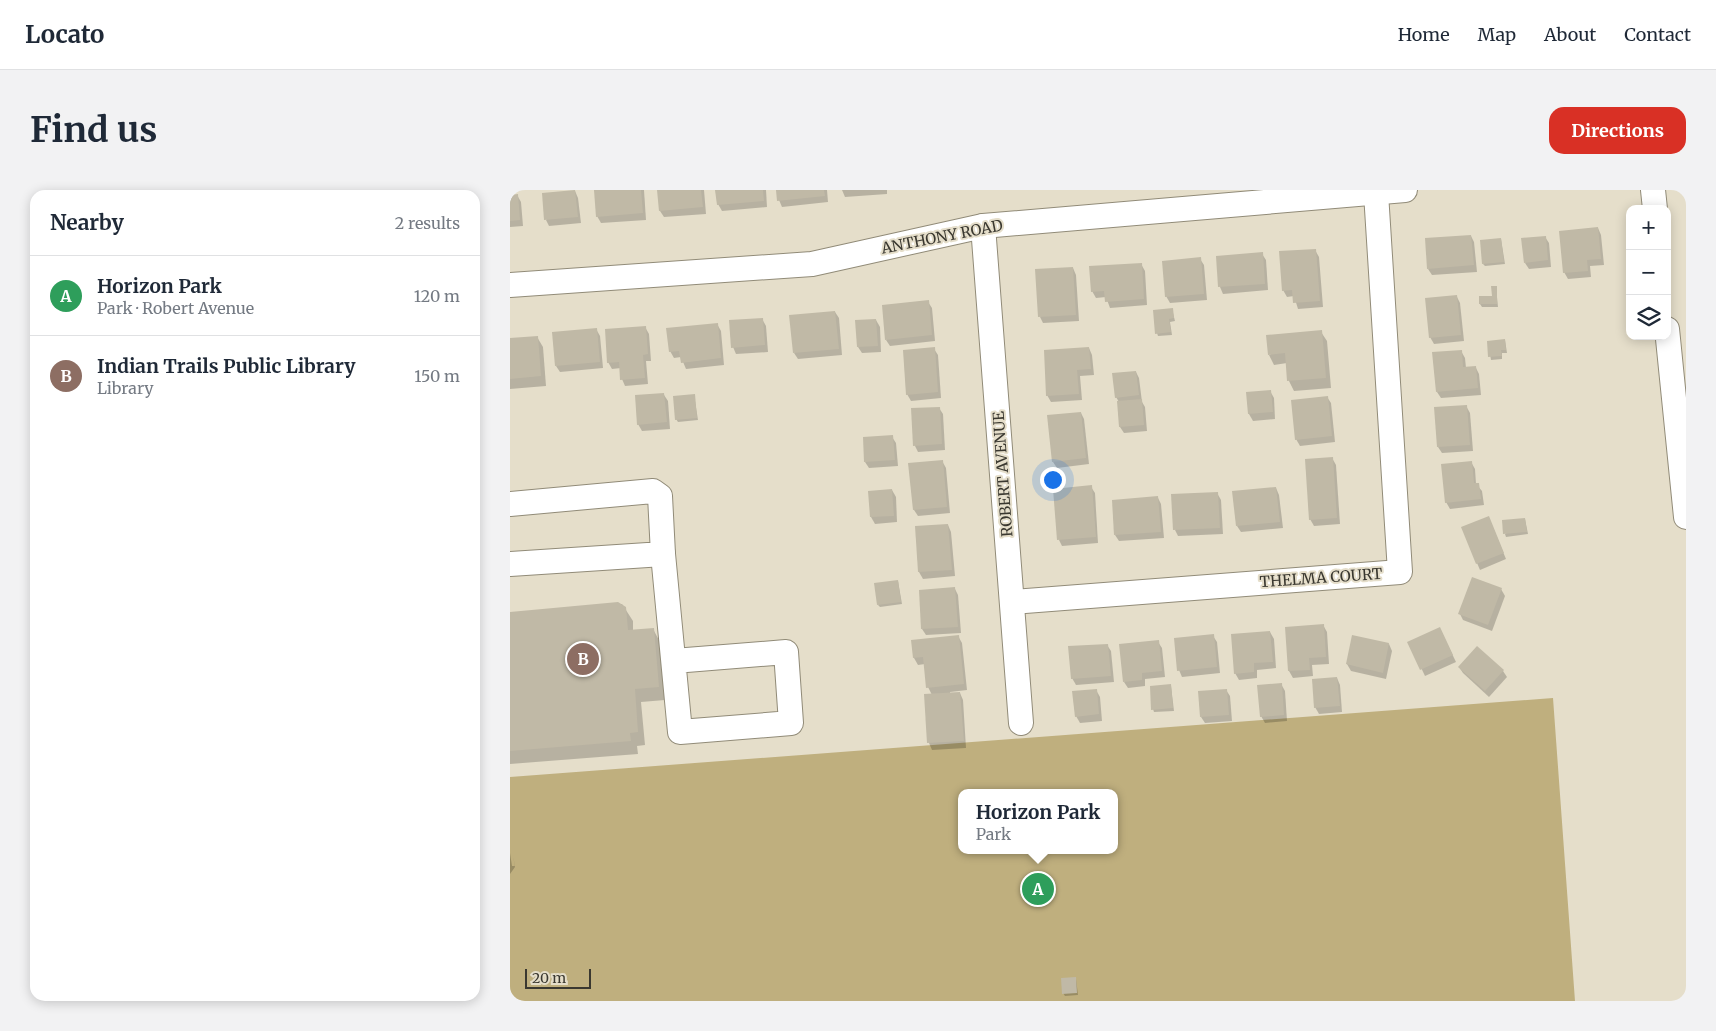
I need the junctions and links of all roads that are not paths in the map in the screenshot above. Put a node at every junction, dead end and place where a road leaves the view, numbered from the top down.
1 (1405, 190) edge
2 (1653, 190) edge
3 (1376, 193) junction
4 (1655, 205) edge
5 (984, 226) junction
6 (510, 285) edge
7 (1668, 340) edge
8 (510, 504) edge
9 (1686, 518) edge
10 (663, 554) junction
11 (510, 564) edge
12 (1013, 602) junction
13 (674, 661) junction
14 (1021, 722) dead end

1 - 3 street, ANTHONY ROAD
2 - 4 street
3 - 5 street, ANTHONY ROAD
3 - 12 street, THELMA COURT
5 - 6 street, ANTHONY ROAD
5 - 12 street, ROBERT AVENUE
7 - 9 street
8 - 10 street
10 - 11 street
10 - 13 street
12 - 14 street, ROBERT AVENUE
13 - 13 street

